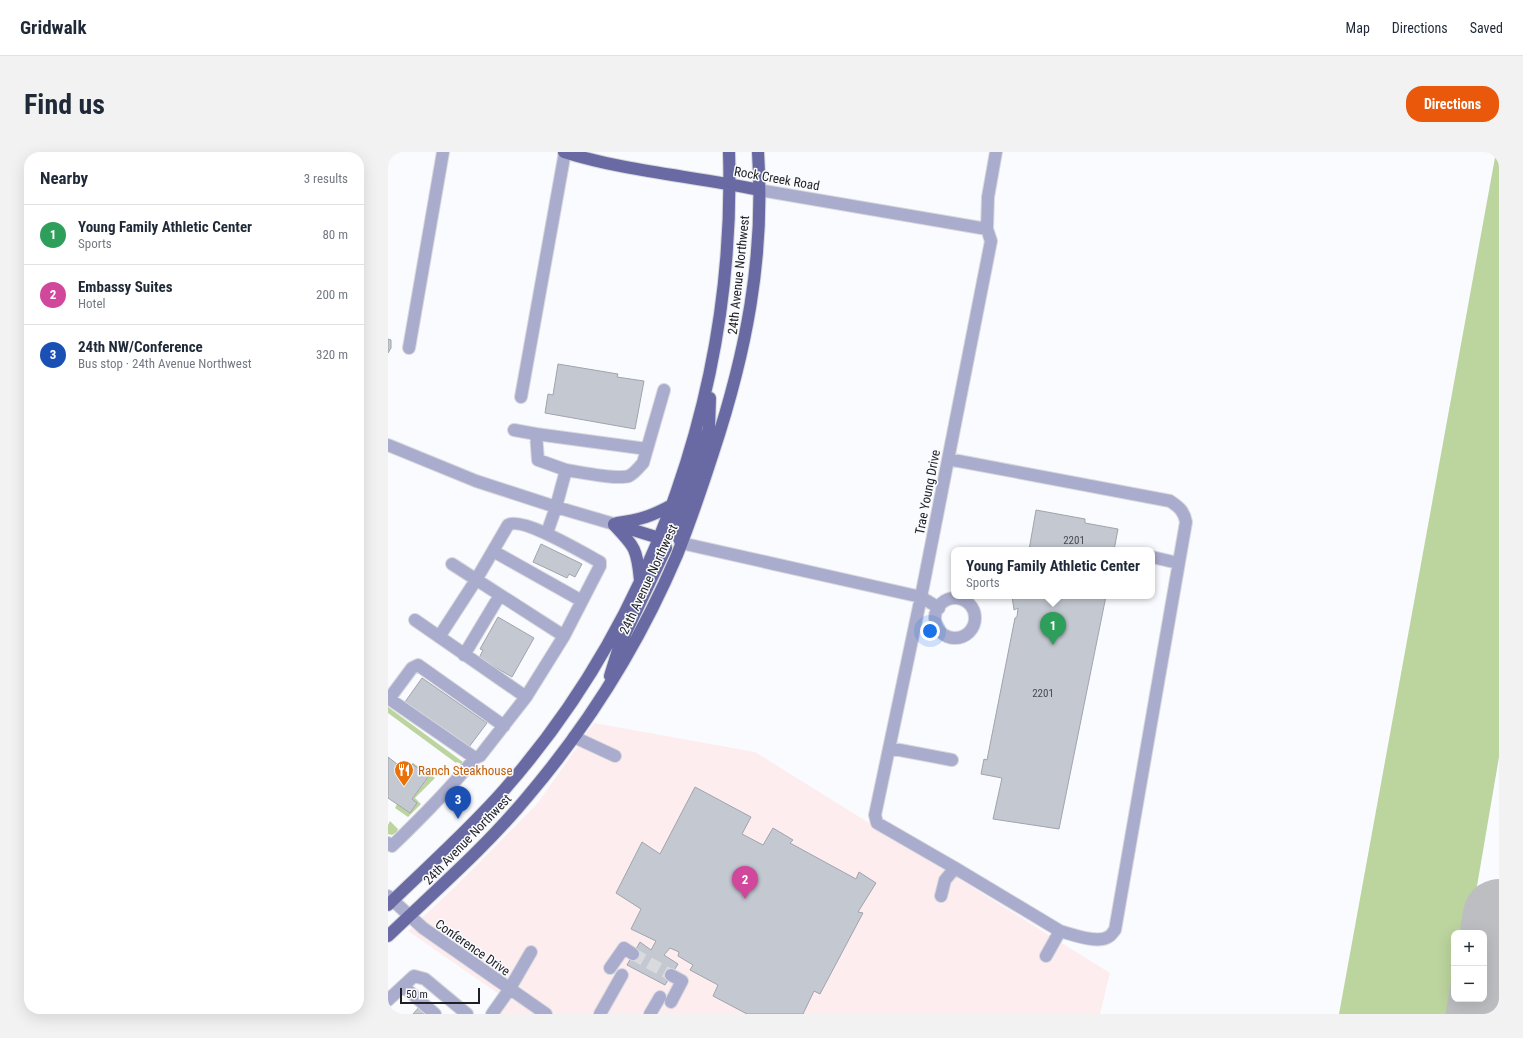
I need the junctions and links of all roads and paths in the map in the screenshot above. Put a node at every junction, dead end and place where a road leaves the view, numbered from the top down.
1 (443, 152) edge
2 (565, 152) edge
3 (729, 152) edge
4 (758, 152) edge
5 (996, 152) edge
6 (729, 184) junction
7 (759, 190) junction
8 (987, 229) junction
9 (409, 348) dead end
10 (711, 365) junction
11 (664, 390) dead end
12 (521, 397) dead end
13 (514, 430) dead end
14 (536, 434) junction
15 (388, 445) edge
16 (647, 449) junction
17 (948, 459) junction
18 (566, 470) junction
19 (672, 505) junction
20 (556, 507) junction
21 (614, 524) junction
22 (547, 533) junction
23 (659, 538) junction
24 (681, 543) junction
25 (493, 552) junction
26 (1155, 559) edge
27 (1178, 563) junction
28 (452, 564) dead end
29 (476, 580) junction
30 (640, 580) junction
31 (500, 595) junction
32 (921, 597) junction
33 (582, 601) junction
34 (938, 608) dead end
35 (415, 620) dead end
36 (564, 636) junction
37 (440, 637) junction
38 (464, 654) junction
39 (604, 692) junction
40 (526, 697) junction
41 (389, 699) edge
42 (504, 726) junction
43 (574, 738) junction
44 (889, 748) junction
45 (615, 756) dead end
46 (475, 758) junction
47 (952, 760) dead end
48 (388, 842) edge
49 (955, 868) junction
50 (941, 896) dead end
51 (390, 900) edge
52 (410, 916) junction
53 (1060, 931) junction
54 (388, 936) edge
55 (532, 952) dead end
56 (633, 954) tunnel mouth
57 (1046, 956) dead end
58 (610, 968) dead end
59 (622, 975) dead end
60 (671, 975) tunnel mouth
61 (403, 986) junction
62 (509, 990) junction
63 (388, 1000) edge
64 (435, 1014) edge
65 (467, 1014) edge
66 (492, 1014) edge
67 (546, 1014) edge
68 (600, 1014) edge
69 (650, 1014) edge

1 - 9 street
2 - 6 main road, Rock Creek Road
2 - 12 street
3 - 6 main road, 24th Avenue Northwest
4 - 7 main road, 24th Avenue Northwest
5 - 8 street, Trae Young Drive
6 - 7 main road, Rock Creek Road
6 - 10 main road, 24th Avenue Northwest
7 - 8 street, Rock Creek Road
7 - 24 main road, 24th Avenue Northwest
8 - 17 street, Trae Young Drive
10 - 19 main road, 24th Avenue Northwest
10 - 24 main road
11 - 16 street
13 - 14 street
14 - 16 street
14 - 18 street
15 - 20 street
16 - 18 street
17 - 27 street, Trae Young Drive
17 - 32 street, Trae Young Drive
18 - 20 street
19 - 21 main road
19 - 23 main road, 24th Avenue Northwest
20 - 21 street
20 - 22 street
21 - 23 main road
21 - 30 main road
22 - 25 street
22 - 33 street
23 - 30 main road, 24th Avenue Northwest
23 - 39 main road
24 - 32 street
24 - 39 main road, 24th Avenue Northwest
25 - 29 street
25 - 33 street
26 - 27 street
27 - 53 street, Trae Young Drive
28 - 29 street
29 - 31 street
29 - 37 street
30 - 51 main road, 24th Avenue Northwest
31 - 36 street
31 - 38 street
32 - 34 street
32 - 44 street, Trae Young Drive
33 - 36 street
35 - 37 street
36 - 40 street
37 - 38 street
38 - 40 street
39 - 43 main road, 24th Avenue Northwest
40 - 42 street
41 - 42 street
41 - 46 street
42 - 46 street
43 - 45 street
43 - 52 main road, 24th Avenue Northwest
44 - 47 street
44 - 49 street, Trae Young Drive
46 - 48 street
49 - 50 street
49 - 53 street, Trae Young Drive
51 - 52 street, Conference Drive
52 - 54 main road, 24th Avenue Northwest
52 - 62 street, Conference Drive
53 - 57 street
55 - 62 street
56 - 58 street
59 - 68 street
60 - 69 street
61 - 63 street
61 - 64 street
61 - 65 street
62 - 66 street
62 - 67 street, Conference Drive

